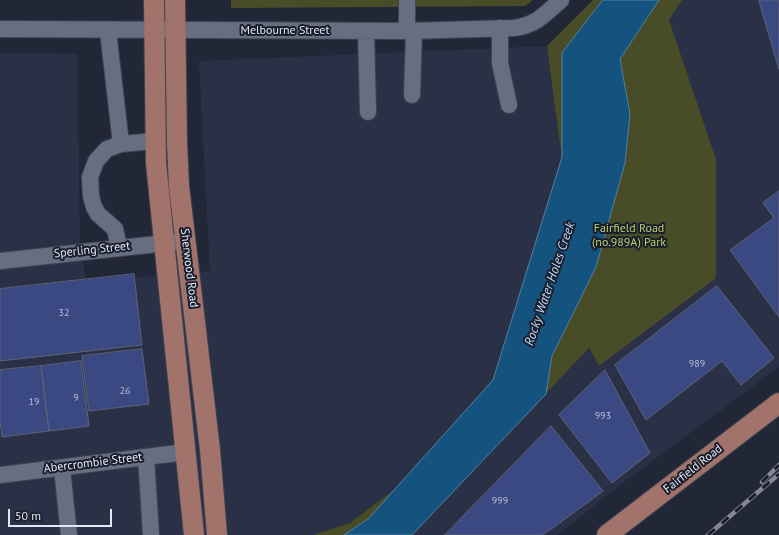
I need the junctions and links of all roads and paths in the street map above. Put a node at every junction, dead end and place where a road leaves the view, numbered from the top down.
1 (154, 0) edge
2 (175, 0) edge
3 (407, 0) edge
4 (561, 0) edge
5 (500, 28) junction
6 (0, 29) edge
7 (175, 30) junction
8 (108, 31) junction
9 (154, 31) junction
10 (366, 31) junction
11 (410, 31) junction
12 (412, 95) dead end
13 (509, 104) dead end
14 (368, 112) dead end
15 (155, 141) junction
16 (121, 144) junction
17 (185, 241) junction
18 (163, 243) junction
19 (119, 247) junction
20 (0, 261) edge
21 (779, 403) edge
22 (186, 452) junction
23 (146, 457) junction
24 (62, 468) junction
25 (0, 475) edge
26 (69, 535) edge
27 (152, 535) edge
28 (194, 535) edge
29 (217, 535) edge
30 (607, 535) edge

1 - 9 main road, Sherwood Road
2 - 7 main road, Sherwood Road
3 - 11 street
4 - 5 street, Melbourne Street
5 - 11 street, Melbourne Street
5 - 13 street
6 - 8 street, Melbourne Street
7 - 9 street, Melbourne Street
7 - 10 street, Melbourne Street
7 - 17 main road, Sherwood Road
8 - 9 street, Melbourne Street
8 - 16 street
9 - 15 main road, Sherwood Road
10 - 11 street, Melbourne Street
10 - 14 street
11 - 12 street
15 - 16 street
15 - 18 main road, Sherwood Road
16 - 19 street
17 - 18 street, Sperling Street
17 - 29 main road, Sherwood Road
18 - 19 street, Sperling Street
18 - 22 main road, Sherwood Road
19 - 20 street, Sperling Street
21 - 30 main road, Fairfield Road
22 - 23 street, Abercrombie Street
22 - 28 main road, Sherwood Road
23 - 24 street, Abercrombie Street
23 - 27 street
24 - 25 street, Abercrombie Street
24 - 26 street

